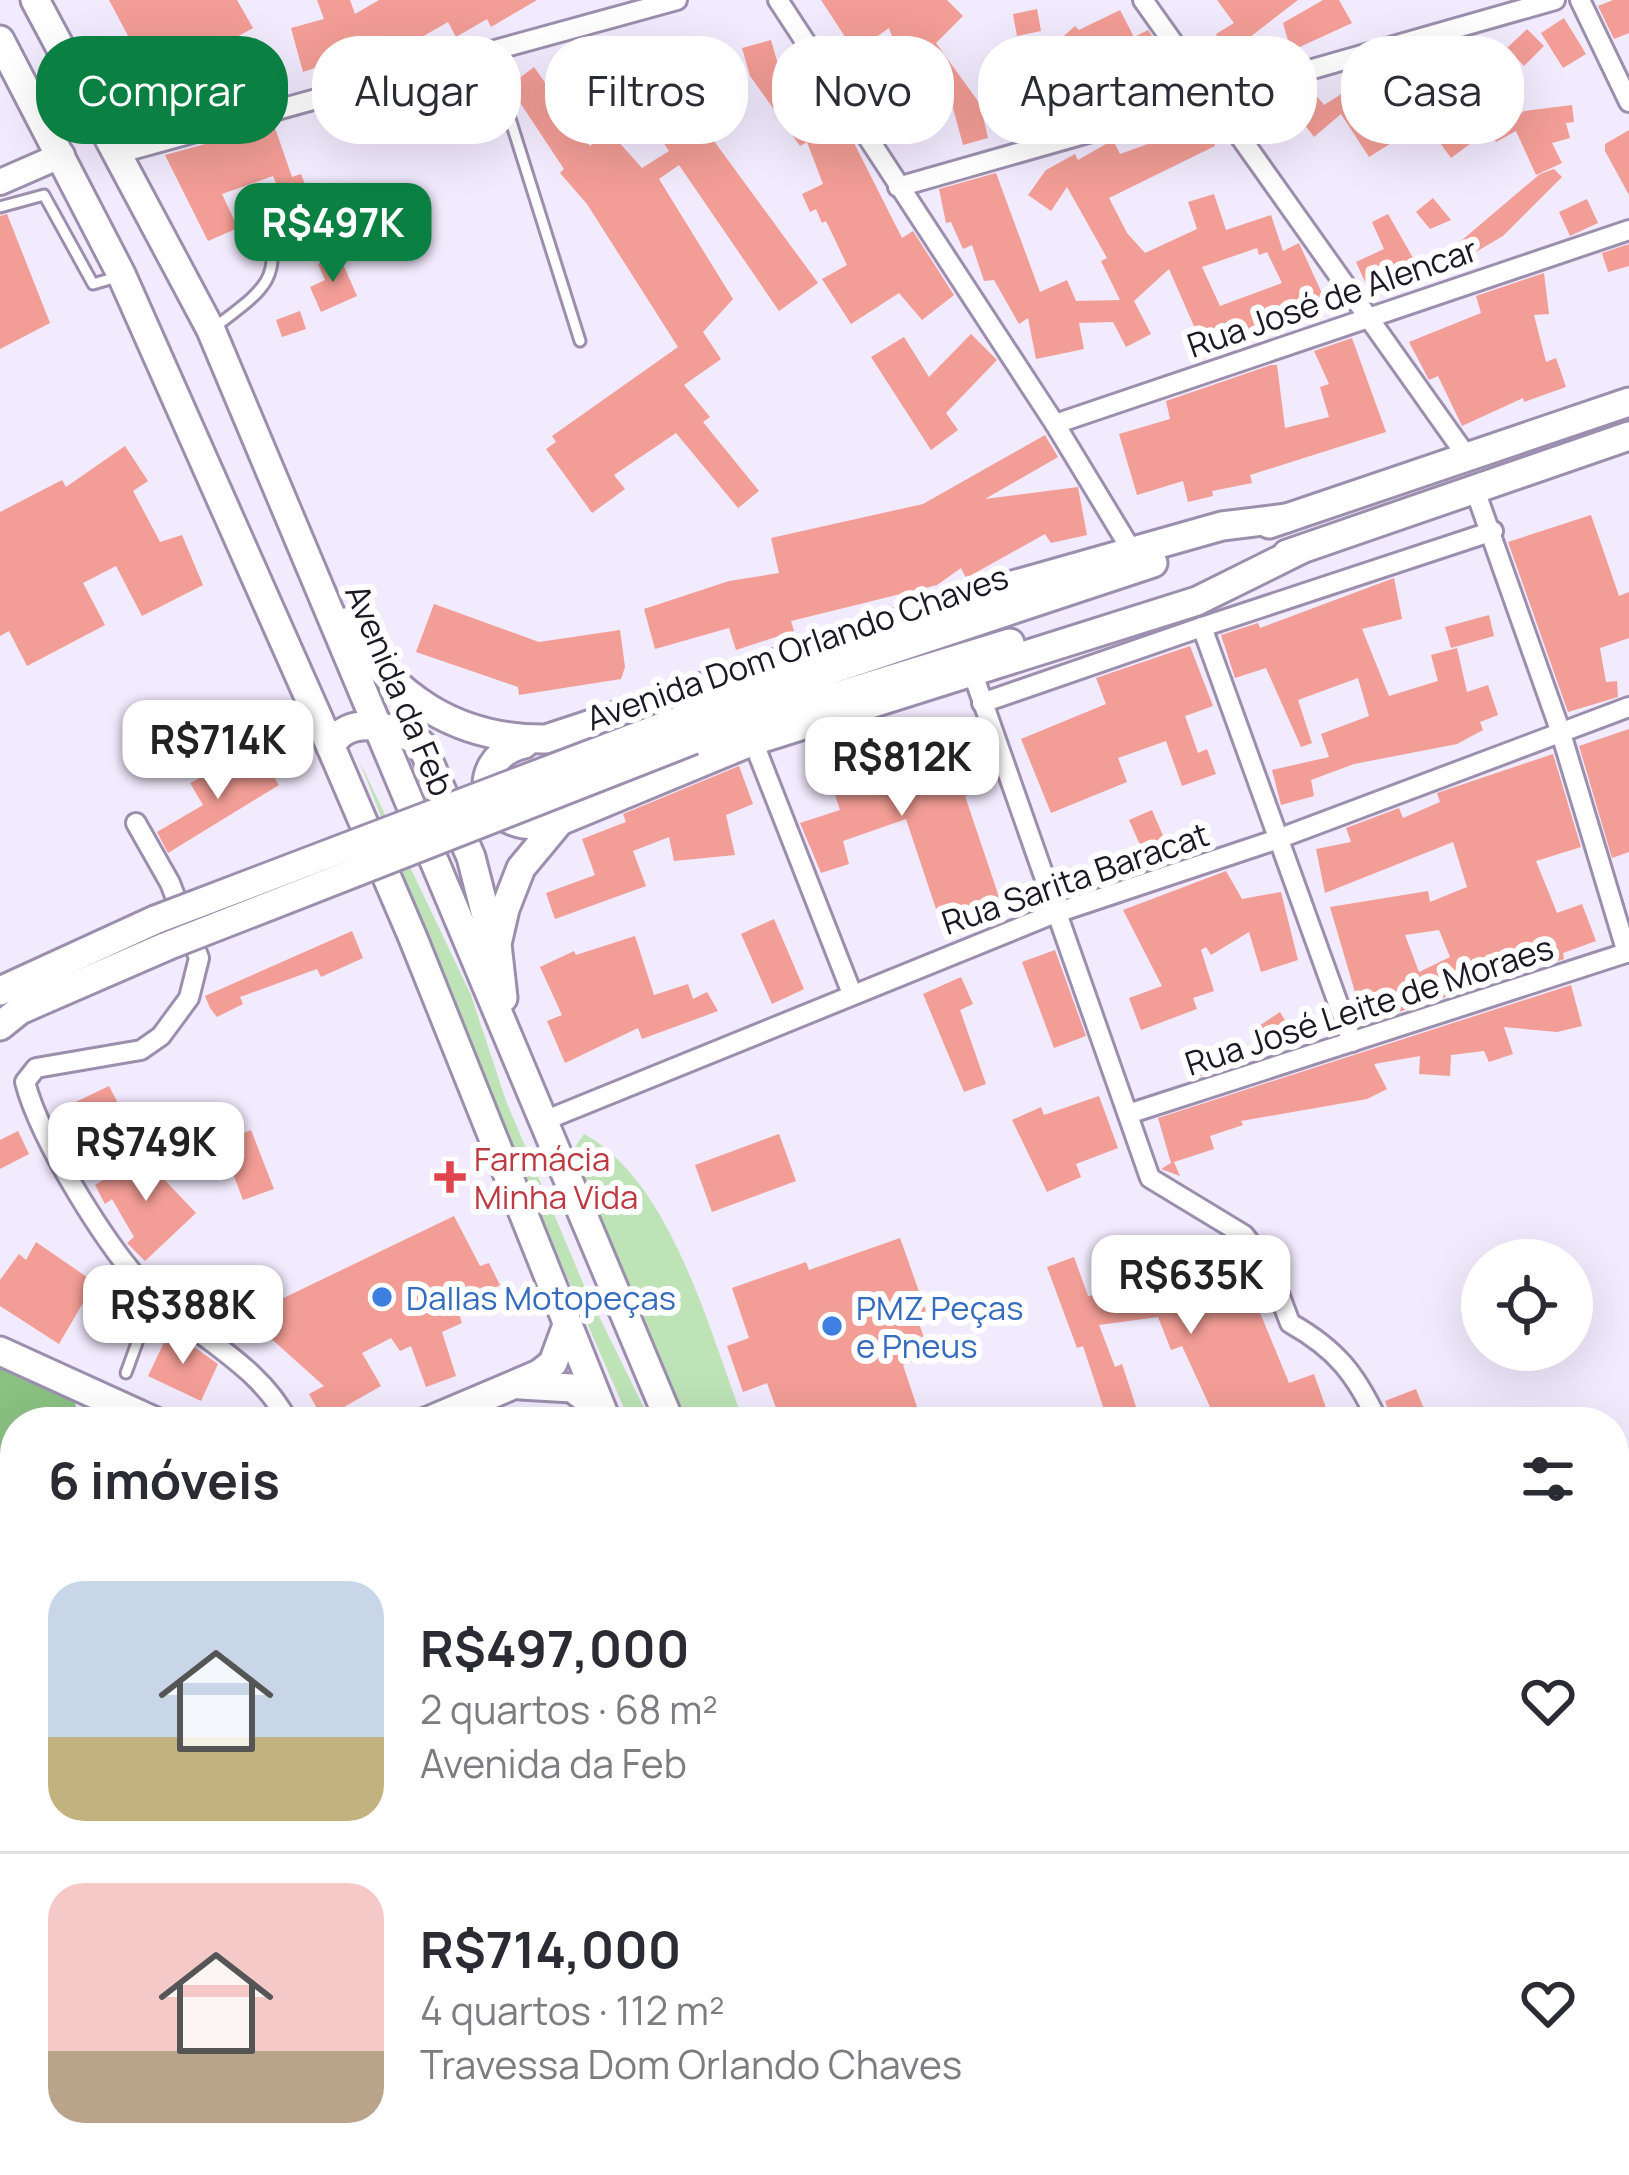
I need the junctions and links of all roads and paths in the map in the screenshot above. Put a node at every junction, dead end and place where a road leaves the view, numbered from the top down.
1 (35, 0) edge
2 (677, 0) edge
3 (778, 0) edge
4 (1142, 0) edge
5 (1555, 0) edge
6 (1580, 0) edge
7 (1167, 36) edge
8 (0, 40) edge
9 (521, 43) edge
10 (1317, 69) edge
11 (312, 100) edge
12 (1629, 102) edge
13 (518, 144) edge
14 (1053, 144) edge
15 (1244, 144) edge
16 (120, 153) junction
17 (62, 155) junction
18 (0, 182) edge
19 (898, 187) junction
20 (0, 207) edge
21 (266, 224) dead end
22 (1629, 230) edge
23 (121, 274) junction
24 (1366, 315) junction
25 (211, 330) junction
26 (580, 341) dead end
27 (1629, 402) edge
28 (1055, 424) junction
29 (1629, 436) edge
30 (1468, 458) junction
31 (1475, 490) junction
32 (1287, 518) junction
33 (1492, 531) junction
34 (1300, 550) junction
35 (1132, 551) junction
36 (304, 558) junction
37 (1202, 627) junction
38 (973, 674) junction
39 (982, 703) junction
40 (1629, 707) edge
41 (376, 729) junction
42 (691, 729) junction
43 (1560, 730) junction
44 (546, 739) junction
45 (753, 741) junction
46 (331, 747) junction
47 (560, 821) junction
48 (136, 824) dead end
49 (1275, 840) junction
50 (1053, 914) junction
51 (1628, 952) edge
52 (500, 973) junction
53 (0, 991) edge
54 (851, 992) junction
55 (0, 1026) edge
56 (509, 1031) junction
57 (1352, 1042) junction
58 (1128, 1114) junction
59 (546, 1120) junction
60 (154, 1296) junction
61 (567, 1325) junction
62 (0, 1332) edge
63 (0, 1351) edge
64 (31, 1365) junction
65 (127, 1373) dead end
66 (520, 1385) junction
67 (123, 1407) edge
68 (278, 1407) edge
69 (465, 1407) edge
70 (594, 1407) edge
71 (600, 1407) edge
72 (664, 1407) edge
73 (1371, 1407) edge

1 - 16 main road, Avenida da Feb
2 - 9 street
3 - 19 street
4 - 7 street
5 - 10 street
6 - 12 street
8 - 17 main road
11 - 16 street
13 - 26 lane
14 - 19 street
15 - 24 street
16 - 25 main road, Avenida da Feb
17 - 18 street
17 - 23 main road
19 - 28 street
20 - 23 lane
21 - 25 lane
22 - 24 street, Rua José de Alencar
23 - 46 main road
24 - 28 street, Rua José de Alencar
24 - 30 street
25 - 36 main road, Avenida da Feb
27 - 30 main road, Avenida Dom Orlando Chaves
28 - 35 street
29 - 31 main road, Avenida Dom Orlando Chaves
30 - 32 main road, Avenida Dom Orlando Chaves
31 - 33 street
31 - 34 main road, Avenida Dom Orlando Chaves
32 - 35 main road
32 - 42 main road, Avenida Dom Orlando Chaves
33 - 37 street
33 - 43 street
34 - 38 main road
34 - 42 main road, Avenida Dom Orlando Chaves
35 - 44 main road
36 - 41 main road, Avenida da Feb
36 - 44 main road
37 - 39 street
37 - 49 street
38 - 39 street
38 - 45 main road
39 - 50 street
40 - 43 street, Rua Sarita Baracat
41 - 46 main road
41 - 52 main road
41 - 56 main road, Avenida da Feb
42 - 53 main road, Avenida Dom Orlando Chaves, bridge
42 - 55 main road, bridge
43 - 49 street, Rua Sarita Baracat
43 - 51 street
44 - 47 main road
45 - 47 main road
45 - 54 street
46 - 61 main road
47 - 52 main road
48 - 60 street
49 - 50 street, Rua Sarita Baracat
49 - 57 street
50 - 54 street, Rua Sarita Baracat
50 - 58 street
51 - 57 street, Rua José Leite de Moraes
52 - 56 main road
54 - 59 street, Rua Sarita Baracat
56 - 59 main road, Avenida da Feb
57 - 58 street, Rua José Leite de Moraes
58 - 73 street
59 - 72 main road, Avenida da Feb
60 - 65 lane
60 - 68 street
61 - 66 main road
61 - 71 main road
62 - 64 main road
63 - 64 main road
64 - 67 main road
66 - 69 main road
66 - 70 main road

